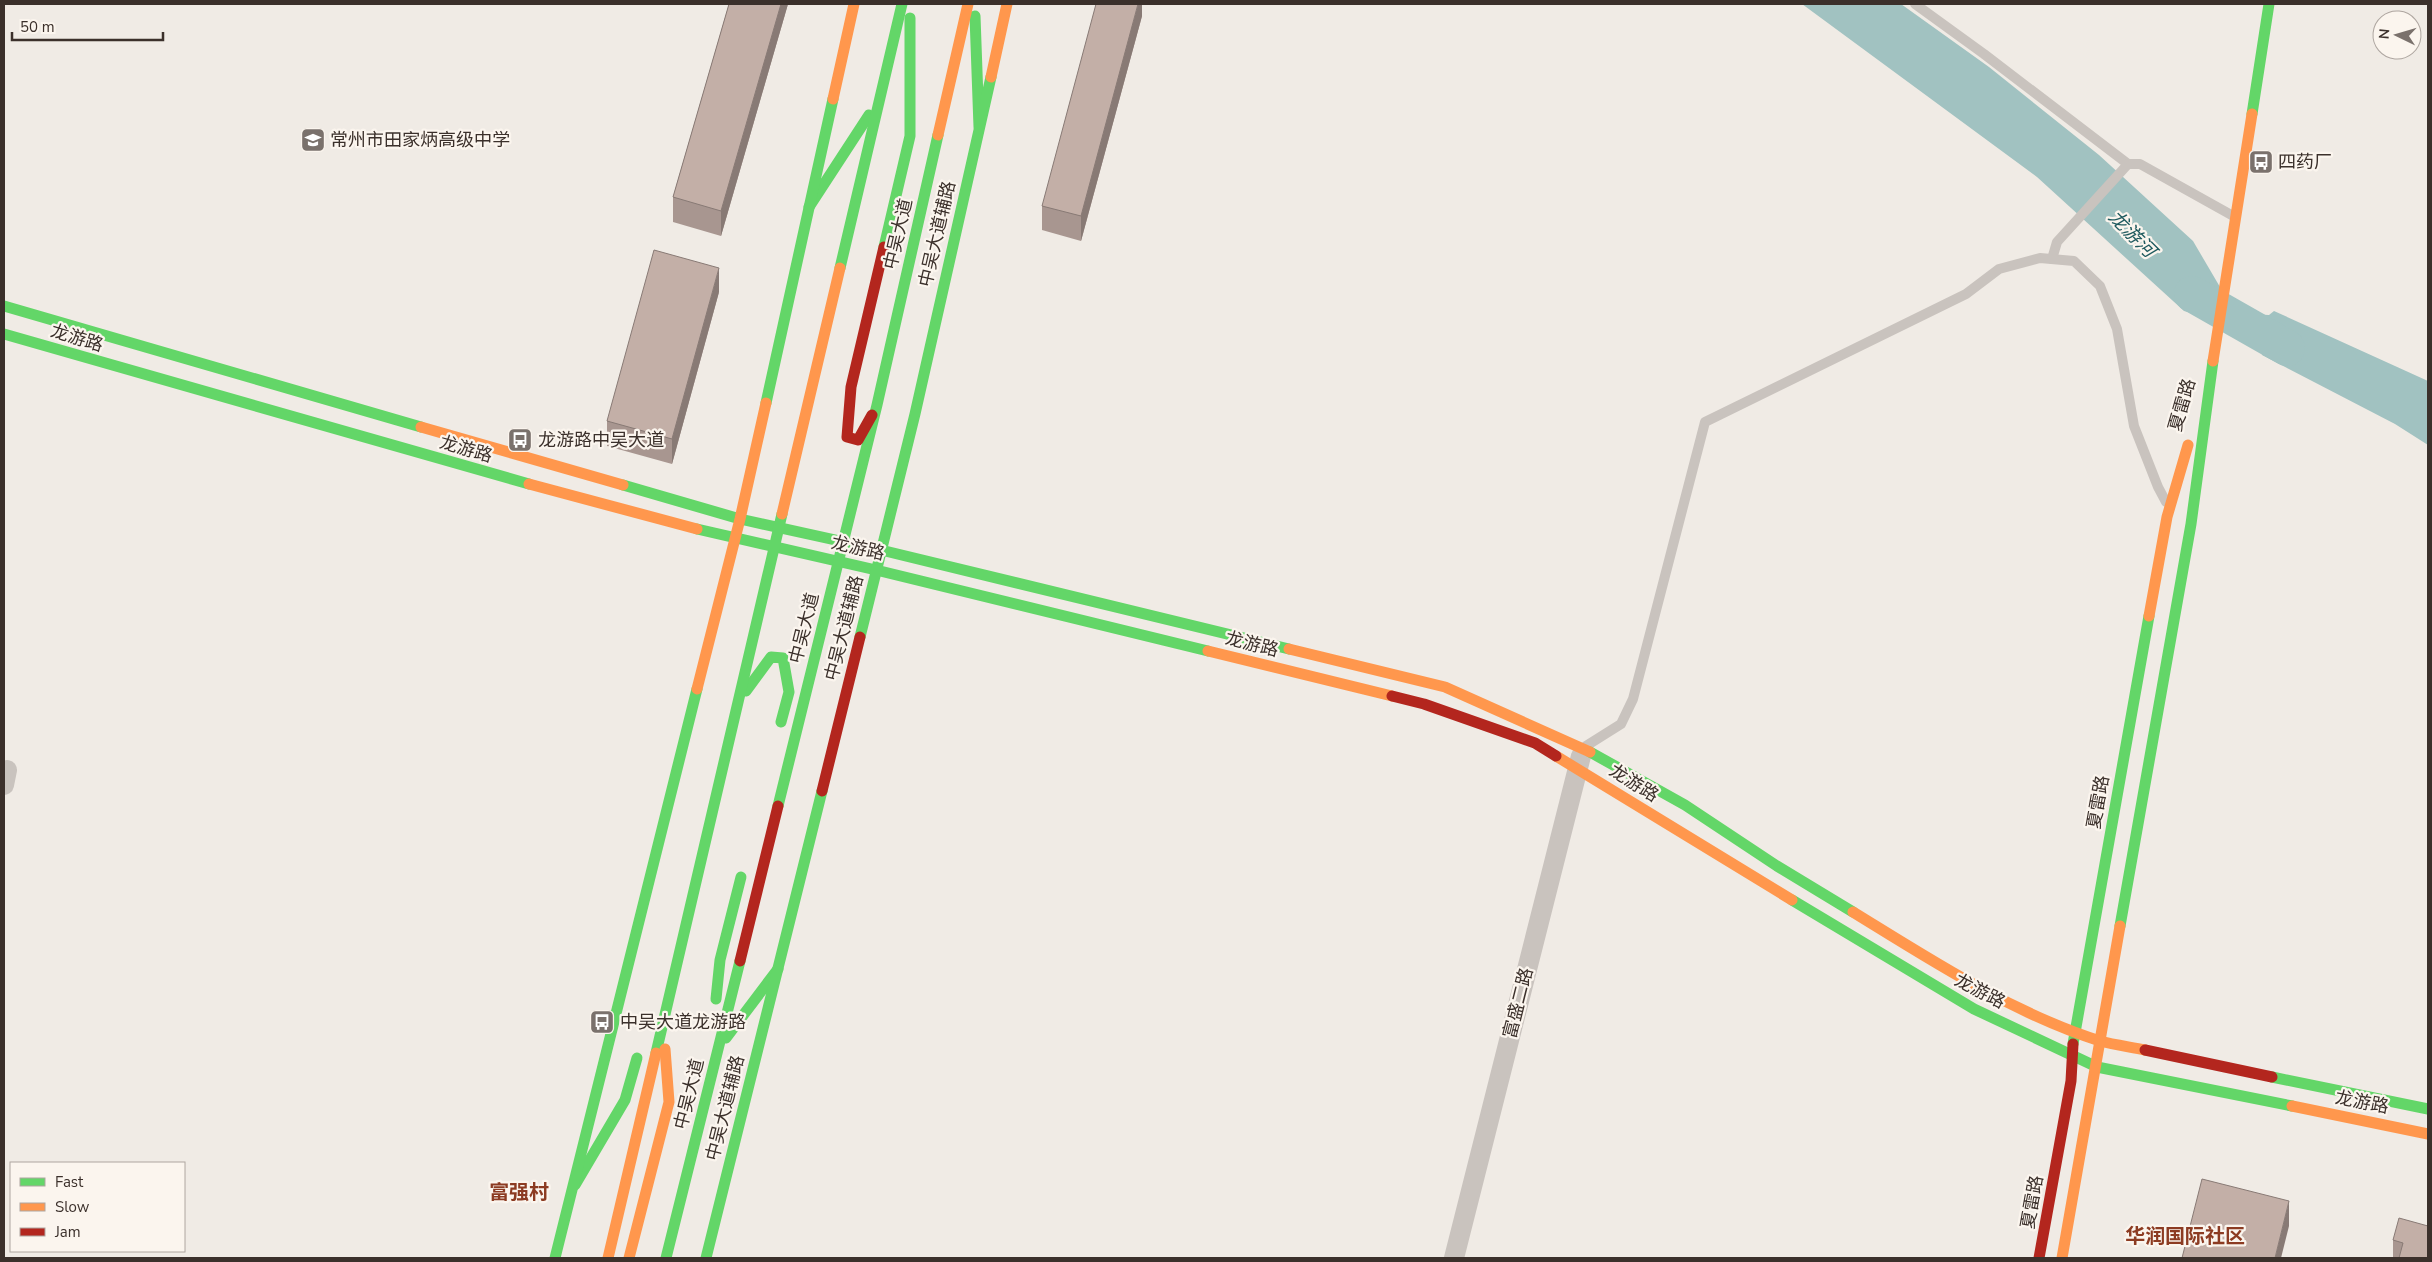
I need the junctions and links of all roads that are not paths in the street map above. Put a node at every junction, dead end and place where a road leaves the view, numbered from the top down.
1 (854, 4) edge
2 (902, 4) edge
3 (910, 4) edge
4 (968, 4) edge
5 (975, 4) edge
6 (1007, 4) edge
7 (1915, 4) edge
8 (2269, 4) edge
9 (880, 99) junction
10 (979, 127) junction
11 (2128, 164) junction
12 (809, 207) junction
13 (2236, 217) junction
14 (2052, 259) junction
15 (4, 306) edge
16 (4, 334) edge
17 (2214, 357) junction
18 (877, 405) junction
19 (2170, 508) junction
20 (740, 519) junction
21 (779, 529) junction
22 (735, 539) junction
23 (843, 542) junction
24 (775, 547) junction
25 (881, 550) junction
26 (838, 562) junction
27 (876, 570) junction
28 (739, 700) junction
29 (779, 730) dead end
30 (1583, 748) junction
31 (1577, 769) junction
32 (744, 864) dead end
33 (676, 967) junction
34 (778, 969) junction
35 (662, 1025) junction
36 (649, 1026) dead end
37 (2076, 1031) junction
38 (2101, 1041) junction
39 (642, 1043) dead end
40 (718, 1049) junction
41 (2072, 1055) junction
42 (2097, 1067) junction
43 (709, 1087) junction
44 (2428, 1109) edge
45 (2428, 1134) edge
46 (575, 1185) junction
47 (555, 1258) edge
48 (608, 1258) edge
49 (629, 1258) edge
50 (666, 1258) edge
51 (706, 1258) edge
52 (1454, 1258) edge
53 (2039, 1258) edge
54 (2062, 1258) edge

1 - 12 main road
2 - 9 main road
3 - 18 main road
4 - 18 main road, 中吴大道
5 - 10 main road
6 - 10 main road, 中吴大道辅路
7 - 11 lane
8 - 13 main road, 夏雷路
9 - 12 main road
9 - 21 main road
10 - 25 main road, 中吴大道辅路
11 - 13 lane
11 - 14 lane
12 - 20 main road
13 - 17 main road, 夏雷路
14 - 19 lane
14 - 30 lane
15 - 20 main road, 龙游路
16 - 22 main road, 龙游路
17 - 19 main road, 夏雷路
17 - 38 main road, 夏雷路
18 - 23 main road, 中吴大道
19 - 37 main road, 夏雷路
20 - 21 main road, 龙游路
20 - 22 main road
21 - 23 main road, 龙游路
21 - 24 main road
22 - 24 main road, 龙游路
22 - 46 main road
23 - 25 main road, 龙游路
23 - 26 main road, 中吴大道
24 - 26 main road, 龙游路
24 - 28 main road
25 - 27 main road, 中吴大道辅路
25 - 30 main road, 龙游路
26 - 27 main road, 龙游路
26 - 40 main road, 中吴大道
27 - 31 main road, 龙游路
27 - 34 main road, 中吴大道辅路
28 - 29 main road
28 - 33 main road
30 - 31 street, 富盛二路
30 - 37 main road, 龙游路
31 - 41 main road, 龙游路
31 - 52 street, 富盛二路
32 - 43 main road
33 - 35 main road
33 - 36 main road
34 - 40 main road
34 - 51 main road, 中吴大道辅路
35 - 48 main road
35 - 49 main road
37 - 38 main road, 龙游路
37 - 41 main road, 夏雷路
38 - 42 main road, 夏雷路
38 - 44 main road, 龙游路
39 - 46 main road
40 - 43 main road, 中吴大道
41 - 42 main road, 龙游路
41 - 53 main road, 夏雷路
42 - 45 main road, 龙游路
42 - 54 main road, 夏雷路
43 - 50 main road, 中吴大道
46 - 47 main road

